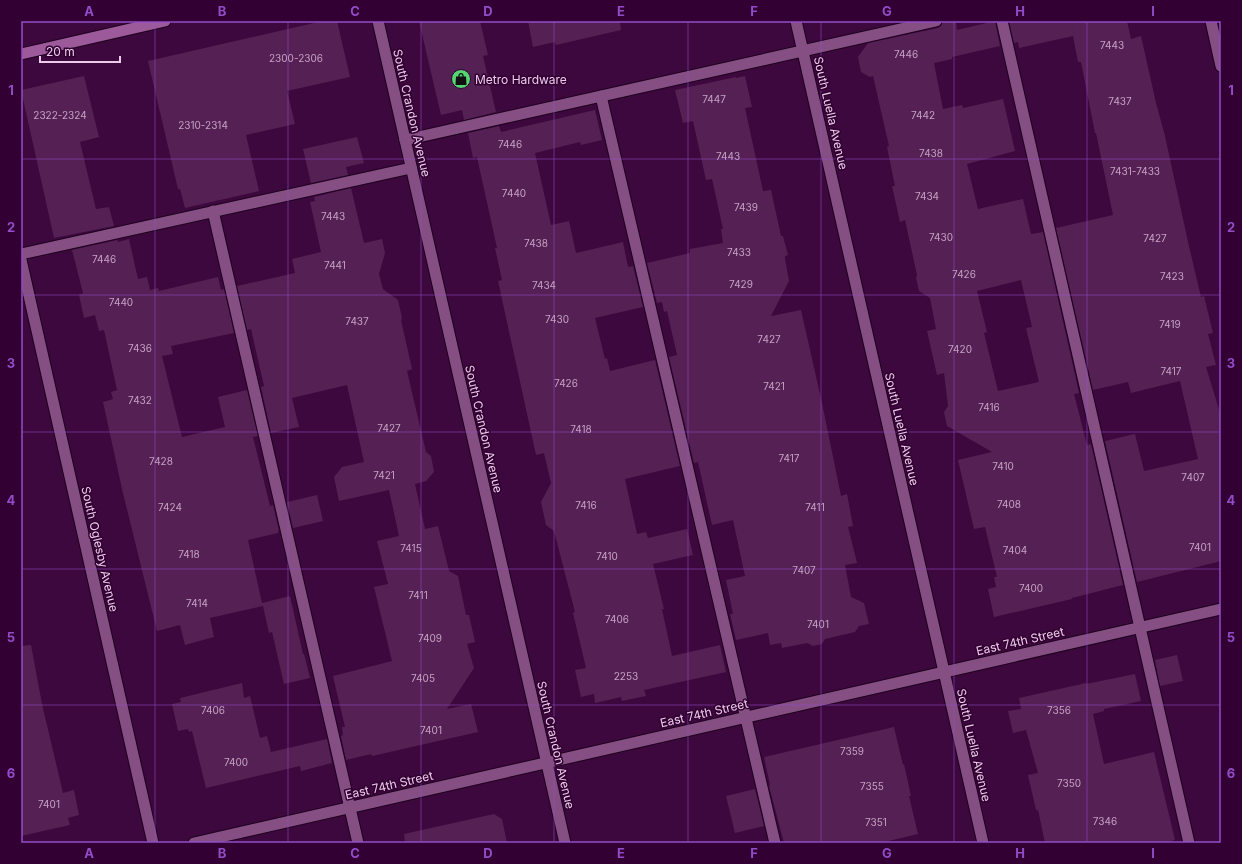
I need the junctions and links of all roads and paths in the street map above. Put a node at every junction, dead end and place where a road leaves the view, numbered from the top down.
1 (165, 21) edge
2 (378, 21) edge
3 (796, 21) edge
4 (936, 21) edge
5 (1002, 21) edge
6 (1211, 21) edge
7 (803, 51) junction
8 (21, 54) edge
9 (1221, 66) edge
10 (601, 96) junction
11 (405, 140) junction
12 (411, 168) junction
13 (213, 211) junction
14 (21, 261) edge
15 (1221, 609) edge
16 (1140, 627) junction
17 (944, 672) junction
18 (746, 717) junction
19 (547, 762) junction
20 (350, 807) junction
21 (153, 843) edge
22 (194, 843) edge
23 (358, 843) edge
24 (565, 843) edge
25 (775, 843) edge
26 (983, 843) edge
27 (1189, 843) edge

1 - 8 main road
2 - 11 street, South Crandon Avenue
3 - 7 street, South Luella Avenue
4 - 7 street
5 - 16 street
6 - 9 street
7 - 10 street
7 - 17 street, South Luella Avenue
10 - 11 street
10 - 18 street
11 - 12 street, South Crandon Avenue
12 - 13 street
12 - 19 street, South Crandon Avenue
13 - 14 street
13 - 20 street
14 - 21 street, South Oglesby Avenue
15 - 16 street, East 74th Street
16 - 17 street, East 74th Street
16 - 27 street
17 - 18 street, East 74th Street
17 - 26 street, South Luella Avenue
18 - 19 street, East 74th Street
18 - 25 street
19 - 20 street, East 74th Street
19 - 24 street, South Crandon Avenue
20 - 22 street, East 74th Street
20 - 23 street

